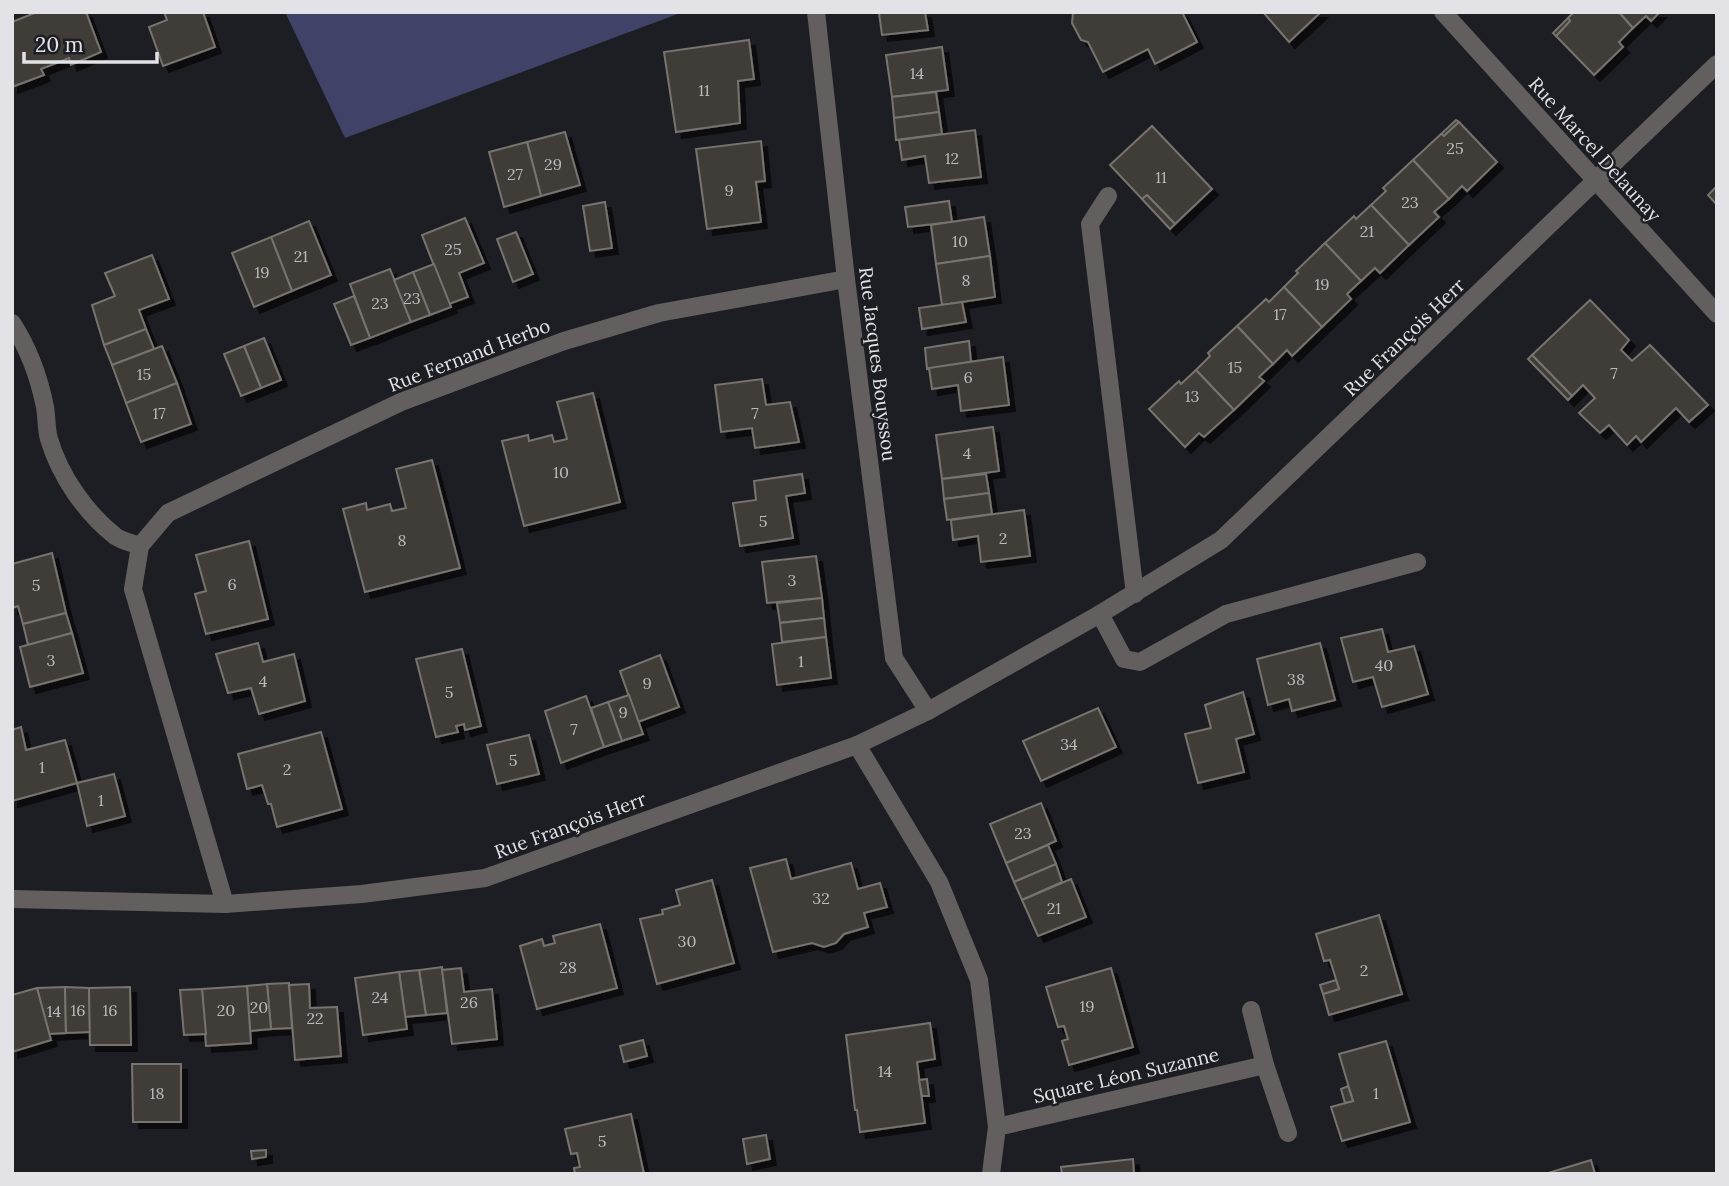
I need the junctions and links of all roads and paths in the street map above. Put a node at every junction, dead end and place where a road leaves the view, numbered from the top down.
1 (816, 12) edge
2 (1443, 12) edge
3 (1717, 64) edge
4 (1596, 182) junction
5 (1108, 196) dead end
6 (846, 279) junction
7 (1717, 314) edge
8 (12, 323) edge
9 (140, 546) junction
10 (1417, 562) dead end
11 (1135, 594) junction
12 (1100, 614) junction
13 (928, 710) junction
14 (857, 745) junction
15 (12, 899) edge
16 (225, 904) junction
17 (1251, 1010) dead end
18 (1265, 1065) junction
19 (998, 1127) junction
20 (1288, 1133) dead end
21 (991, 1174) edge

1 - 6 street, Rue Jacques Bouyssou
2 - 4 street, Rue Marcel Delaunay
3 - 4 street, Rue François Herr
4 - 7 street, Rue Marcel Delaunay
4 - 11 street, Rue François Herr
5 - 11 street
6 - 9 street, Rue Fernand Herbo
6 - 13 street, Rue Jacques Bouyssou
8 - 9 street
9 - 16 street
10 - 12 street
11 - 12 street, Rue François Herr
12 - 13 street, Rue François Herr
13 - 14 street, Rue François Herr
14 - 16 street, Rue François Herr
14 - 19 street
15 - 16 street, Rue François Herr
17 - 18 street
18 - 19 street, Square Léon Suzanne
18 - 20 street
19 - 21 street

